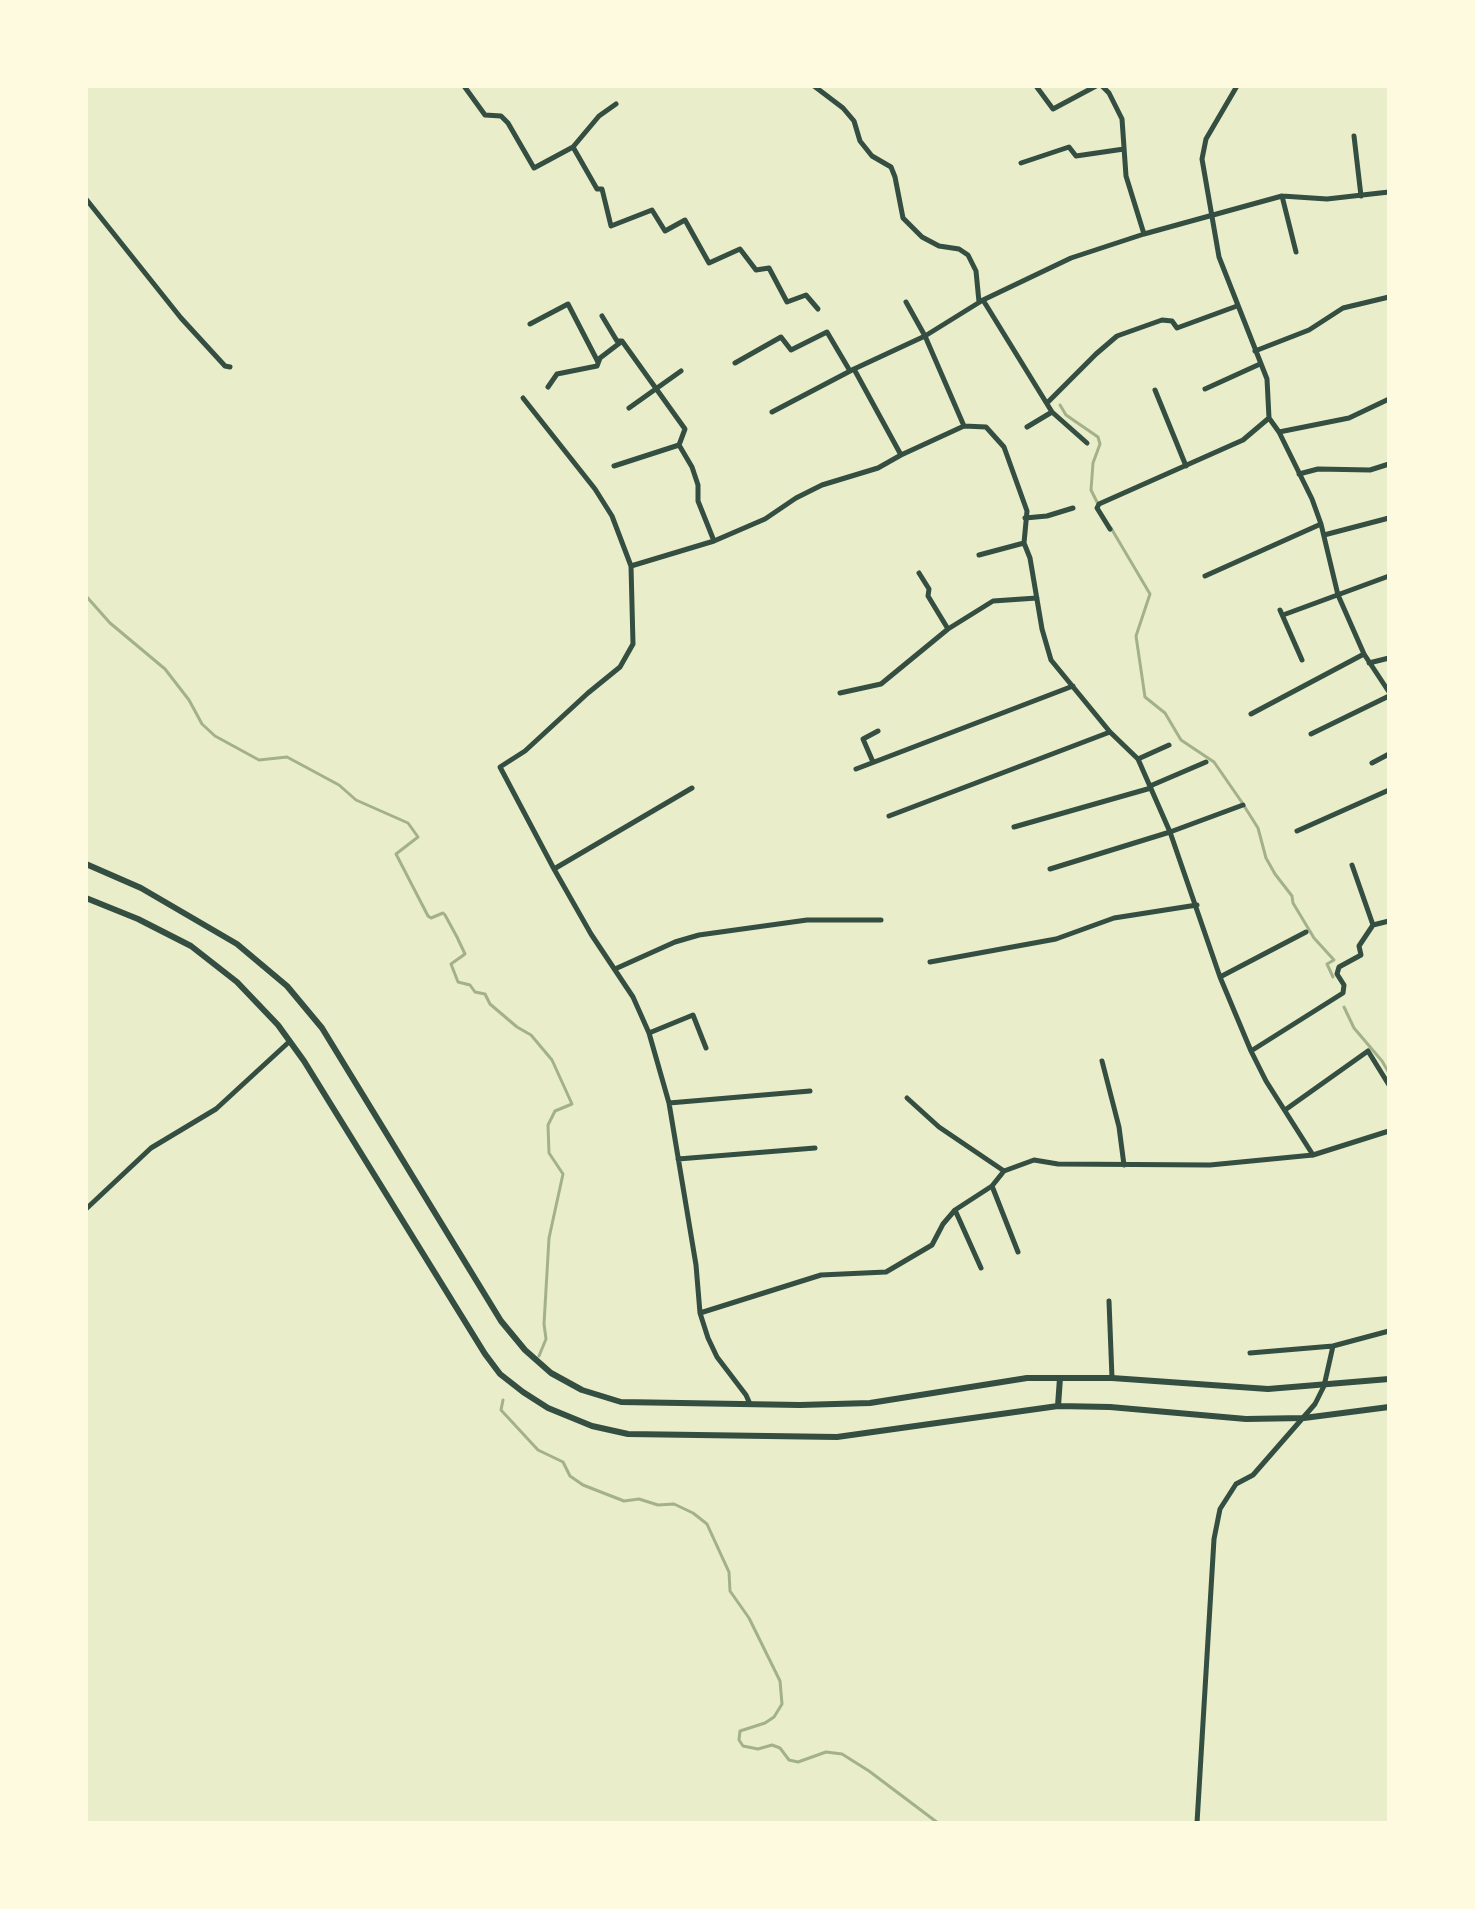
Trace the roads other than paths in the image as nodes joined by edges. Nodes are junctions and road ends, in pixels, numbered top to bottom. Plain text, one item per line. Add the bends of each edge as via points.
1 (464, 86) edge
2 (814, 86) edge
3 (1036, 86) edge
4 (1096, 86) edge
5 (1102, 86) edge
6 (1237, 86) edge
7 (616, 104) dead end
8 (1354, 136) dead end
9 (573, 147) junction
10 (1124, 149) junction
11 (1021, 163) dead end
12 (1389, 192) edge
13 (1282, 196) junction
14 (1361, 196) junction
15 (86, 199) edge
16 (1210, 215) junction
17 (1144, 234) junction
18 (1296, 252) dead end
19 (1389, 297) edge
20 (981, 301) junction
21 (906, 302) dead end
22 (1237, 306) junction
23 (818, 309) dead end
24 (602, 316) dead end
25 (530, 324) dead end
26 (925, 336) junction
27 (622, 341) junction
28 (1255, 351) junction
29 (598, 362) junction
30 (735, 363) dead end
31 (1260, 364) junction
32 (230, 367) dead end
33 (852, 370) junction
34 (681, 371) dead end
35 (548, 387) dead end
36 (658, 388) junction
37 (1205, 389) dead end
38 (1155, 390) dead end
39 (523, 398) dead end
40 (1389, 399) edge
41 (1047, 403) junction
42 (629, 408) dead end
43 (772, 412) dead end
44 (1052, 412) junction
45 (1269, 418) junction
46 (964, 426) junction
47 (1027, 427) dead end
48 (1279, 432) junction
49 (1087, 443) dead end
50 (679, 445) junction
51 (901, 455) junction
52 (1389, 464) edge
53 (614, 466) dead end
54 (1186, 466) junction
55 (1299, 474) junction
56 (1073, 508) dead end
57 (1025, 518) junction
58 (1389, 518) edge
59 (1321, 524) junction
60 (1110, 529) dead end
61 (1324, 535) junction
62 (714, 541) junction
63 (1024, 543) junction
64 (979, 555) dead end
65 (631, 566) junction
66 (919, 573) dead end
67 (1205, 576) dead end
68 (1389, 576) edge
69 (1338, 595) junction
70 (1037, 598) junction
71 (948, 629) junction
72 (1364, 654) junction
73 (1389, 658) edge
74 (1302, 660) dead end
75 (1369, 663) junction
76 (1073, 686) junction
77 (840, 693) dead end
78 (1389, 694) edge
79 (1251, 714) dead end
80 (878, 731) dead end
81 (1110, 732) junction
82 (1311, 734) dead end
83 (1169, 745) dead end
84 (1389, 754) edge
85 (1138, 759) junction
86 (873, 762) junction
87 (1206, 762) dead end
88 (1372, 763) dead end
89 (856, 769) dead end
90 (1151, 787) junction
91 (692, 788) dead end
92 (1389, 790) edge
93 (1243, 805) dead end
94 (889, 816) dead end
95 (1014, 827) dead end
96 (1297, 831) dead end
97 (1170, 832) junction
98 (86, 864) edge
99 (1352, 865) dead end
100 (554, 869) junction
101 (1050, 869) dead end
102 (86, 898) edge
103 (1197, 905) junction
104 (881, 920) dead end
105 (1389, 921) edge
106 (1373, 925) junction
107 (1306, 932) dead end
108 (930, 962) dead end
109 (615, 969) junction
110 (1220, 977) junction
111 (649, 1033) junction
112 (290, 1041) junction
113 (706, 1048) dead end
114 (1251, 1051) junction
115 (1102, 1061) dead end
116 (1389, 1085) edge
117 (810, 1091) dead end
118 (907, 1098) dead end
119 (669, 1103) junction
120 (1285, 1110) junction
121 (1389, 1131) edge
122 (815, 1148) dead end
123 (1313, 1155) junction
124 (678, 1159) junction
125 (1124, 1165) junction
126 (1004, 1171) junction
127 (992, 1186) junction
128 (86, 1209) edge
129 (955, 1210) junction
130 (1018, 1252) dead end
131 (981, 1268) dead end
132 (1109, 1301) dead end
133 (700, 1313) junction
134 (1389, 1331) edge
135 (1333, 1346) junction
136 (1250, 1353) dead end
137 (1060, 1378) junction
138 (1112, 1378) junction
139 (1389, 1379) edge
140 (1324, 1386) junction
141 (750, 1404) junction
142 (1058, 1406) junction
143 (1389, 1407) edge
144 (1304, 1418) junction
145 (1197, 1823) edge

1 - 9 street via 485,115 501,116 508,123 532,167
2 - 20 street via 854,121 872,156 891,167 903,218 930,241 968,255
3 - 4 street via 1053,109
5 - 10 street via 1118,108
6 - 16 street via 1206,139 1202,159
7 - 9 street
8 - 14 street
9 - 23 street via 597,189 602,189 611,226 652,210 665,231 685,220 709,263 740,249 757,270 769,268 787,302 806,295
10 - 11 street via 1076,156 1069,147
10 - 17 street via 1129,188
12 - 14 street
13 - 14 street
13 - 16 street
13 - 18 street
15 - 32 street via 181,318
16 - 17 street
16 - 22 street
17 - 20 street via 1071,258
19 - 28 street via 1343,308 1309,330
20 - 26 street
20 - 41 street
21 - 26 street
22 - 28 street
22 - 41 street via 1177,328 1162,320 1117,336
24 - 27 street
25 - 29 street via 568,304
26 - 33 street
26 - 46 street
27 - 29 street
27 - 36 street
28 - 31 street
29 - 35 street via 557,374
30 - 33 street via 781,337 791,350 827,332
31 - 37 street
31 - 45 street via 1267,379
33 - 43 street
33 - 51 street
34 - 36 street
36 - 42 street
36 - 50 street via 685,429
38 - 54 street
39 - 65 street via 595,489
40 - 48 street via 1349,418
41 - 44 street
44 - 47 street
44 - 49 street
45 - 48 street
45 - 54 street via 1243,440
46 - 51 street
46 - 57 street via 986,427 1004,447
48 - 55 street
50 - 53 street
50 - 62 street via 695,476 698,501
51 - 62 street via 822,485
52 - 55 street
54 - 60 street via 1099,504
55 - 59 street
56 - 57 street
57 - 63 street
58 - 61 street
59 - 61 street
59 - 67 street
61 - 69 street
62 - 65 street
63 - 64 street
63 - 70 street
65 - 100 street via 633,644 620,667 500,767
66 - 71 street
68 - 69 street
69 - 72 street
69 - 74 street via 1281,612
70 - 71 street via 996,600
70 - 76 street via 1051,660
71 - 77 street via 881,684
72 - 75 street
72 - 79 street
73 - 75 street
75 - 78 street
76 - 81 street
76 - 86 street
78 - 82 street
80 - 86 street via 863,739
81 - 85 street
81 - 94 street
83 - 85 street
84 - 88 street
85 - 90 street
86 - 89 street
87 - 90 street
90 - 95 street
90 - 97 street
91 - 100 street
92 - 96 street
93 - 97 street
97 - 101 street
97 - 103 street
98 - 141 street via 141,888 237,944 287,986 322,1028 501,1321 551,1373 621,1402
99 - 106 street
100 - 109 street
102 - 112 street via 191,946 237,982
103 - 108 street via 1114,918 1056,939
103 - 110 street
104 - 109 street via 807,920 699,935
105 - 106 street
106 - 114 street via 1359,946 1361,955 1339,967 1343,993
107 - 110 street
109 - 111 street
110 - 114 street
111 - 113 street via 693,1015
111 - 119 street
112 - 128 street via 216,1109 151,1148
112 - 142 street via 485,1354 500,1374 548,1408 628,1434 837,1437
114 - 120 street
115 - 125 street
116 - 120 street via 1368,1051
117 - 119 street
118 - 126 street
119 - 124 street
120 - 123 street
121 - 123 street
122 - 124 street
123 - 125 street via 1210,1165
124 - 133 street
125 - 126 street via 1034,1160
126 - 127 street
127 - 129 street
127 - 130 street
129 - 131 street
129 - 133 street via 932,1245 886,1272 821,1275
132 - 138 street
133 - 141 street via 717,1357
134 - 135 street
135 - 136 street
135 - 140 street
137 - 138 street
137 - 141 street via 1027,1378 870,1403
137 - 142 street
138 - 140 street via 1268,1389
139 - 140 street
140 - 144 street
142 - 144 street
143 - 144 street
144 - 145 street via 1253,1475 1236,1484 1220,1509

